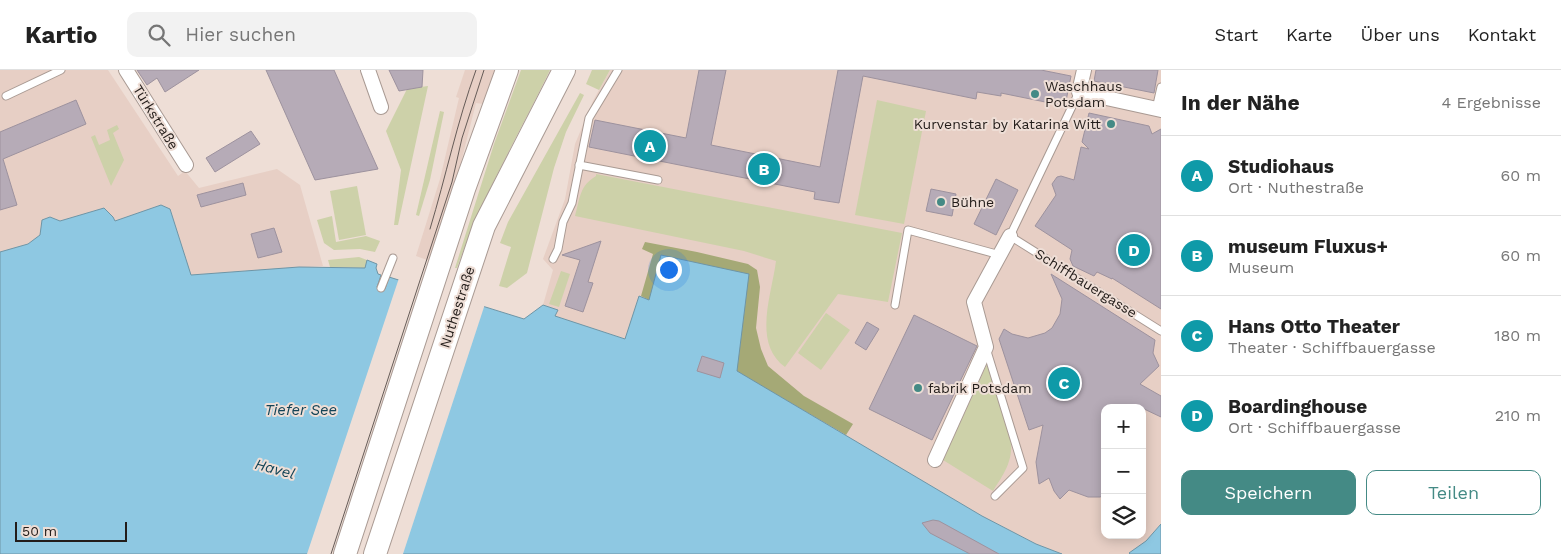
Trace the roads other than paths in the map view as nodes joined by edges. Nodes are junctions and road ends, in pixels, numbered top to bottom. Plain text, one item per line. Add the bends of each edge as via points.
1 (61, 70) edge
2 (126, 70) edge
3 (368, 70) edge
4 (507, 70) edge
5 (564, 70) edge
6 (618, 70) edge
7 (1084, 70) edge
8 (1161, 87) edge
9 (1079, 92) junction
10 (6, 96) dead end
11 (381, 108) dead end
12 (1159, 110) edge
13 (186, 165) dead end
14 (579, 165) junction
15 (658, 180) dead end
16 (1010, 236) junction
17 (1000, 255) junction
18 (393, 258) dead end
19 (552, 259) dead end
20 (381, 288) dead end
21 (895, 305) dead end
22 (1161, 331) edge
23 (986, 347) junction
24 (935, 460) dead end
25 (996, 496) dead end
26 (346, 554) edge
27 (375, 554) edge

1 - 10 lane
2 - 13 street, Türkstraße
3 - 11 street
4 - 26 highway, Nuthestraße via 464,189
5 - 27 highway, Nuthestraße via 484,226
6 - 14 lane via 589,118
7 - 9 street
8 - 12 lane
9 - 12 street
9 - 16 lane
14 - 15 lane
14 - 19 lane via 572,203
16 - 17 street
16 - 22 lane, Schiffbauergasse
17 - 21 lane via 908,230
17 - 23 street via 974,302
18 - 20 lane
23 - 24 street
23 - 25 lane via 1023,468

